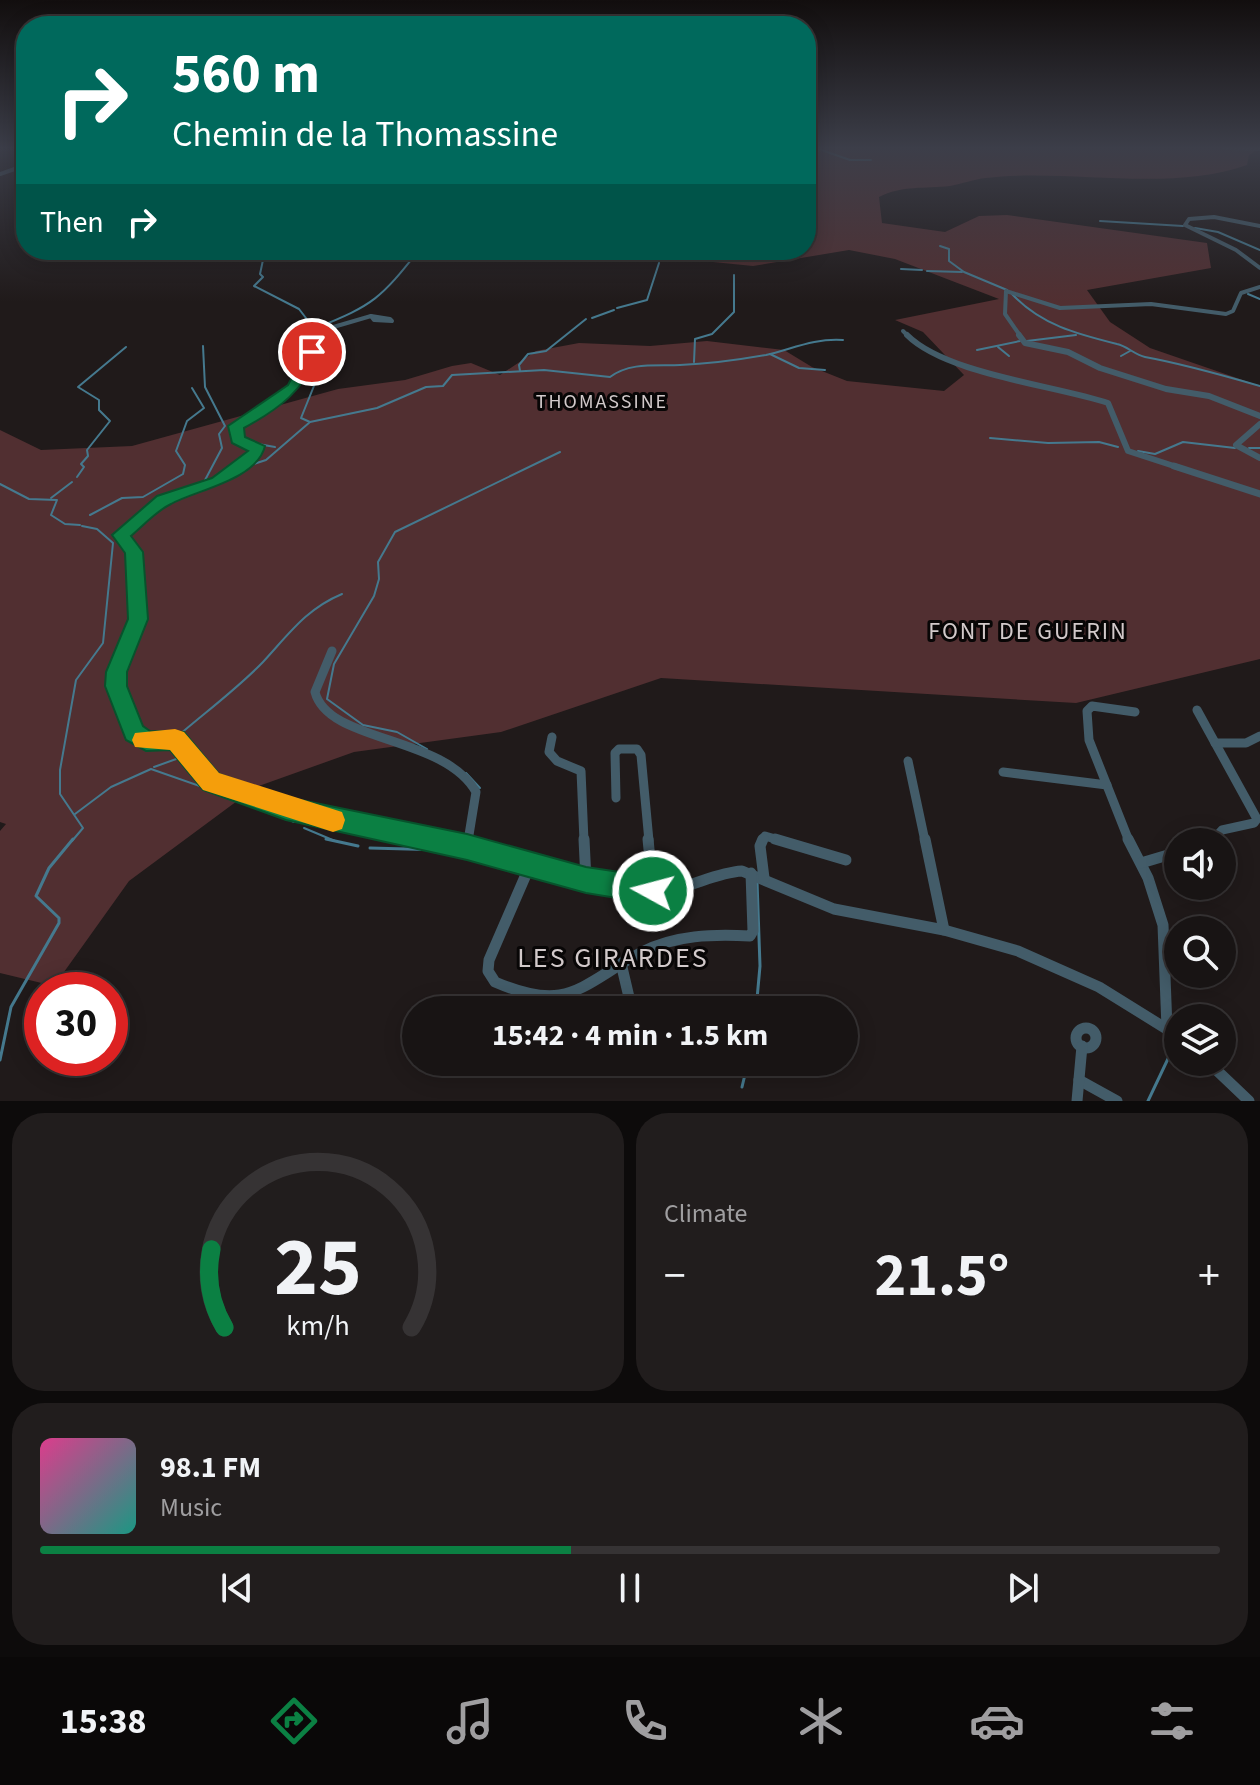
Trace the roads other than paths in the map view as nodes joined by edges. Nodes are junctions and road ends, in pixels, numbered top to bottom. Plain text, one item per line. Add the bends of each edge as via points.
1 (1260, 226) edge
2 (1260, 268) edge
3 (1260, 287) edge
4 (371, 316) dead end
5 (903, 331) dead end
6 (1260, 416) edge
7 (1260, 424) edge
8 (1260, 458) edge
9 (1260, 494) edge
10 (332, 651) dead end
11 (1197, 710) dead end
12 (1135, 712) dead end
13 (1260, 736) edge
14 (552, 737) dead end
15 (1215, 743) junction
16 (908, 761) dead end
17 (1003, 772) dead end
18 (1107, 785) junction
19 (616, 798) dead end
20 (1230, 828) edge
21 (467, 847) junction
22 (1164, 856) edge
23 (846, 860) dead end
24 (531, 863) junction
25 (1141, 863) junction
26 (751, 873) junction
27 (764, 878) junction
28 (586, 880) junction
29 (653, 891) junction
30 (944, 930) junction
31 (621, 963) junction
32 (629, 996) edge
33 (1166, 1004) edge
34 (1164, 1026) edge
35 (1082, 1046) dead end
36 (1223, 1076) edge
37 (1079, 1080) junction
38 (1077, 1101) edge
39 (1117, 1101) edge
40 (1249, 1101) edge

1 - 2 street via 1208,217 1185,223
3 - 6 street via 1243,291 1226,314 1147,304 1060,308 1014,291 1006,291 1005,314 1025,343 1068,352 1100,368 1209,396
4 - 21 street via 330,328 329,342 312,335 300,381 235,427 237,440 257,446 256,453 217,482 163,500 121,535 134,552 138,619 116,686 138,737 177,741 211,782 322,818
5 - 9 street via 915,345 945,358 1108,403 1128,451
7 - 8 street via 1236,445
10 - 21 street via 315,692 320,706 337,722 397,741 471,783 477,797
11 - 15 street
12 - 18 street via 1088,708 1087,733
13 - 15 street via 1246,743
14 - 28 street via 552,758 581,771
15 - 20 street via 1257,821
16 - 30 street
17 - 18 street
18 - 25 street
19 - 29 street via 615,753 637,749
21 - 24 street
22 - 25 street
23 - 27 street via 765,836 760,846
24 - 28 street
24 - 31 street via 489,960 493,980 537,995 563,996
25 - 33 street via 1163,925
26 - 27 street
26 - 29 street via 733,871 699,884
26 - 31 street via 750,936 694,936
27 - 30 street via 834,909
28 - 29 street
30 - 34 street via 1058,966
31 - 32 street
35 - 37 street
36 - 40 street
37 - 38 street
37 - 39 street

